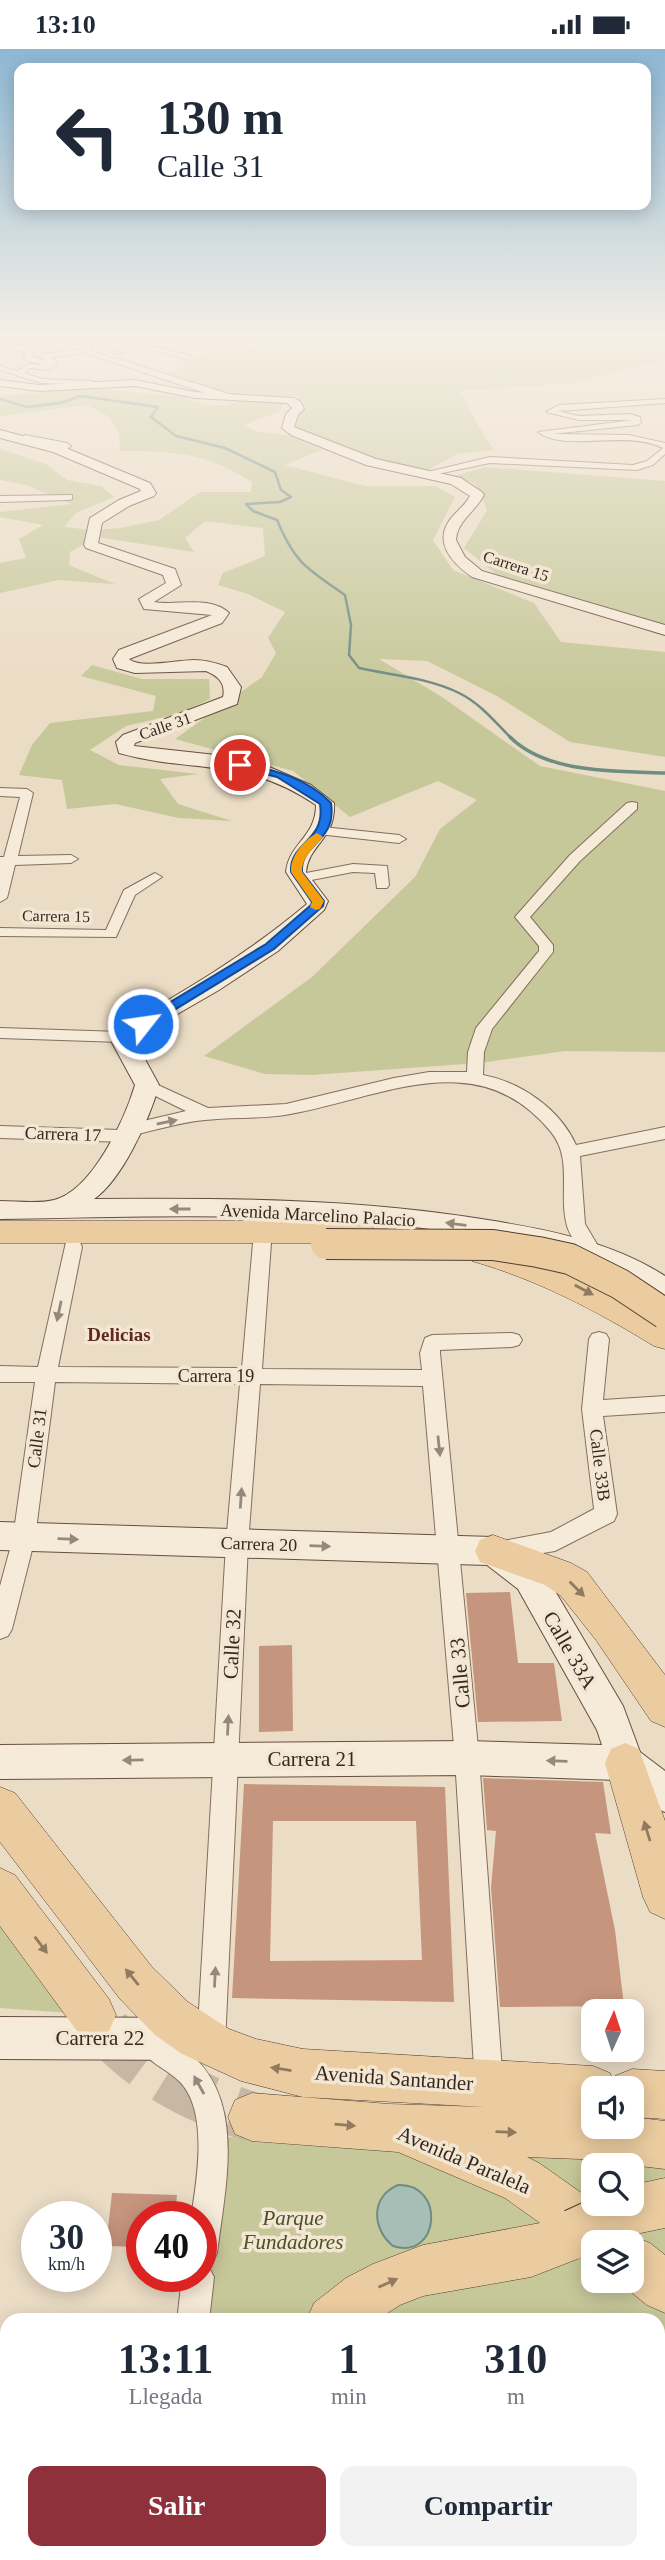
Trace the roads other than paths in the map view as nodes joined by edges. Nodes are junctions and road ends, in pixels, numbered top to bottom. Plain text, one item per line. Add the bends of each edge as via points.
1 (72, 455) edge
2 (354, 455) edge
3 (658, 455) edge
4 (423, 474) junction
5 (69, 497) dead end
6 (0, 499) edge
7 (665, 630) edge
8 (0, 792) edge
9 (632, 806) dead end
10 (323, 831) junction
11 (399, 839) dead end
12 (71, 859) dead end
13 (5, 860) edge
14 (155, 877) dead end
15 (301, 878) junction
16 (382, 885) dead end
17 (0, 898) edge
18 (0, 932) edge
19 (0, 1033) edge
20 (121, 1037) junction
21 (475, 1076) junction
22 (147, 1085) junction
23 (206, 1114) junction
24 (0, 1132) edge
25 (127, 1133) junction
26 (665, 1133) edge
27 (572, 1152) junction
28 (98, 1184) junction
29 (61, 1209) junction
30 (0, 1210) edge
31 (117, 1210) junction
32 (0, 1229) edge
33 (159, 1230) junction
34 (262, 1243) junction
35 (0, 1246) edge
36 (73, 1247) junction
37 (592, 1251) junction
38 (665, 1289) edge
39 (665, 1314) edge
40 (665, 1337) edge
41 (599, 1339) dead end
42 (512, 1341) dead end
43 (0, 1374) edge
44 (46, 1374) junction
45 (249, 1376) junction
46 (433, 1378) junction
47 (665, 1404) edge
48 (592, 1409) junction
49 (8, 1537) edge
50 (237, 1544) junction
51 (450, 1550) junction
52 (493, 1551) junction
53 (0, 1629) edge
54 (665, 1708) edge
55 (467, 1758) junction
56 (227, 1759) junction
57 (0, 1762) edge
58 (625, 1763) junction
59 (665, 1794) edge
60 (0, 1808) edge
61 (0, 1890) edge
62 (665, 1897) edge
63 (93, 2015) tunnel mouth
64 (0, 2038) edge
65 (145, 2039) junction
66 (206, 2042) junction
67 (489, 2084) junction
68 (581, 2089) edge
69 (644, 2094) edge
70 (665, 2095) edge
71 (253, 2117) tunnel mouth
72 (389, 2129) junction
73 (665, 2145) edge
74 (208, 2201) edge
75 (617, 2223) edge
76 (644, 2270) edge
77 (665, 2287) edge
78 (196, 2292) edge
79 (194, 2313) edge
80 (342, 2313) edge

1 - 10 main road, Calle 31 via 145,486 149,493 95,521 91,545 170,572 174,585 148,599 149,606 209,608 221,613 216,620 125,653 121,659 135,669 202,665 219,669 233,687 231,701 129,739 125,749 258,767 281,775 325,803
2 - 4 main road, Carrera 15
3 - 4 street via 634,468 489,460
4 - 7 main road, Carrera 15 via 455,481 477,495 449,534 460,562 477,574
5 - 6 street
8 - 13 street via 27,793
9 - 21 street via 575,858 522,917 546,951 484,1028
10 - 11 street
10 - 15 main road via 300,855 296,867
12 - 13 street
13 - 17 street
14 - 18 street, Carrera 15 via 129,893 111,934
15 - 16 street via 353,868 382,869
15 - 20 main road via 317,906 270,946
19 - 20 street
20 - 22 main road
21 - 23 street via 454,1074 397,1082 288,1108
21 - 27 street via 508,1086 540,1107
22 - 23 street
22 - 25 main road via 139,1114
25 -> 23 street, Carrera 17
24 - 25 street, Carrera 17
25 - 28 main road
26 - 27 street
27 - 37 street via 575,1218
28 - 29 main road
28 - 31 main road
29 - 30 main road, Avenida Marcelino Palacio
29 - 31 main road, Avenida Marcelino Palacio
31 - 33 main road
37 -> 31 main road, Avenida Marcelino Palacio via 476,1226 368,1214
32 - 33 main road, Avenida Marcelino Palacio
33 -> 40 main road, Avenida Marcelino Palacio via 401,1235 506,1258 572,1284
34 - 36 main road, Avenida Marcelino Palacio
34 - 39 main road, Avenida Marcelino Palacio, bridge via 493,1245 538,1252 570,1259
34 - 45 street, Calle 32
35 - 36 main road, Avenida Marcelino Palacio
36 -> 44 street, Calle 31
37 - 38 main road, Avenida Marcelino Palacio via 646,1275
41 - 48 street, Calle 33B
42 - 46 street, Calle 33 via 432,1343
43 - 44 street, Carrera 19
44 - 45 street, Carrera 19
44 - 49 street, Calle 31
45 - 46 street, Carrera 19
50 -> 45 street, Calle 32
46 -> 51 street, Calle 33
47 - 48 street
48 - 52 street, Calle 33B via 606,1514 555,1541
49 -> 50 main road, Carrera 20
49 - 53 street, Calle 31
50 -> 51 main road, Carrera 20
56 -> 50 street, Calle 32
51 - 52 main road, Carrera 20
51 - 55 street, Calle 33
52 -> 54 main road via 574,1584
52 - 58 main road, Calle 33A via 530,1579 613,1725
55 - 56 main road, Carrera 21
58 -> 55 main road, Carrera 21
55 - 67 street, Calle 33
56 -> 57 main road, Carrera 21
66 -> 56 street, Calle 32
58 - 59 main road
62 -> 58 main road
66 -> 60 main road, Avenida Santander via 160,2009 134,1981
61 -> 63 main road
64 - 65 main road, Carrera 22
65 - 66 main road, Carrera 22
74 -> 65 street via 214,2151 202,2089 193,2074
67 -> 66 main road, Avenida Santander via 303,2073 263,2066
67 - 68 main road, Avenida Santander
69 - 70 main road
71 -> 72 main road
72 -> 73 main road via 580,2135
72 - 75 main road, Avenida Paralela via 474,2159
80 -> 75 main road via 370,2291 402,2277 526,2254
76 - 77 main road
78 - 79 street

